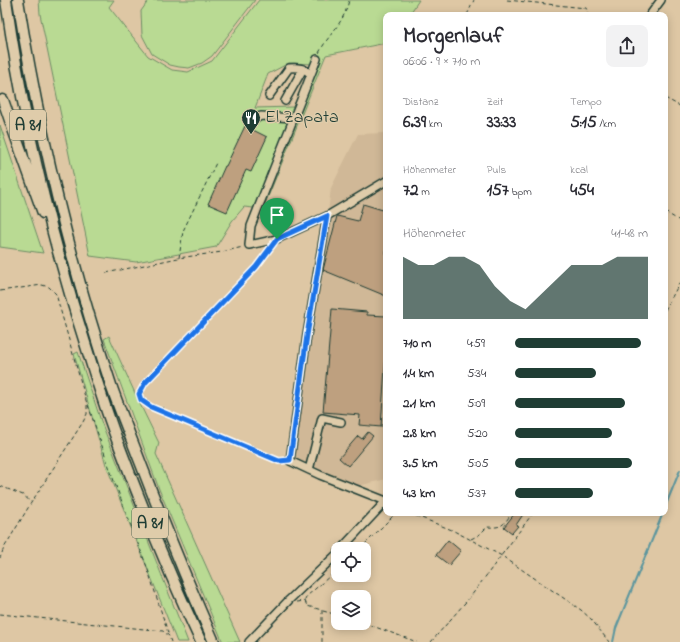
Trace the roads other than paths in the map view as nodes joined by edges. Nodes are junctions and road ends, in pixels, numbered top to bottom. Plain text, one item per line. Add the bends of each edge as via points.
1 (6, 0) edge
2 (18, 0) edge
3 (23, 0) edge
4 (661, 0) edge
5 (652, 12) edge
6 (23, 30) junction
7 (317, 59) road end
8 (303, 69) junction
9 (311, 74) junction
10 (269, 96) dead end
11 (3, 100) dead end
12 (285, 101) dead end
13 (293, 118) junction
14 (249, 122) dead end
15 (383, 183) edge
16 (327, 216) junction
17 (57, 249) junction
18 (341, 422) dead end
19 (309, 470) junction
20 (383, 500) edge
21 (383, 504) edge
22 (348, 542) edge
23 (331, 560) edge
24 (201, 642) edge
25 (214, 642) edge
26 (249, 642) edge

1 - 17 highway, A 81 via 30,132
2 - 6 highway, A 81
3 - 6 highway
4 - 5 street
6 - 25 highway, A 81 via 57,197 112,389
7 - 9 street
8 - 9 street
8 - 10 street via 289,68
8 - 12 street
9 - 13 street
11 - 17 highway
13 - 14 street via 261,116
13 - 16 street via 251,226 249,245 277,239
15 - 16 street
16 - 19 street via 290,460
17 - 24 highway, A 81 via 118,444
18 - 19 street via 322,418
19 - 20 street
21 - 22 street
23 - 26 street

